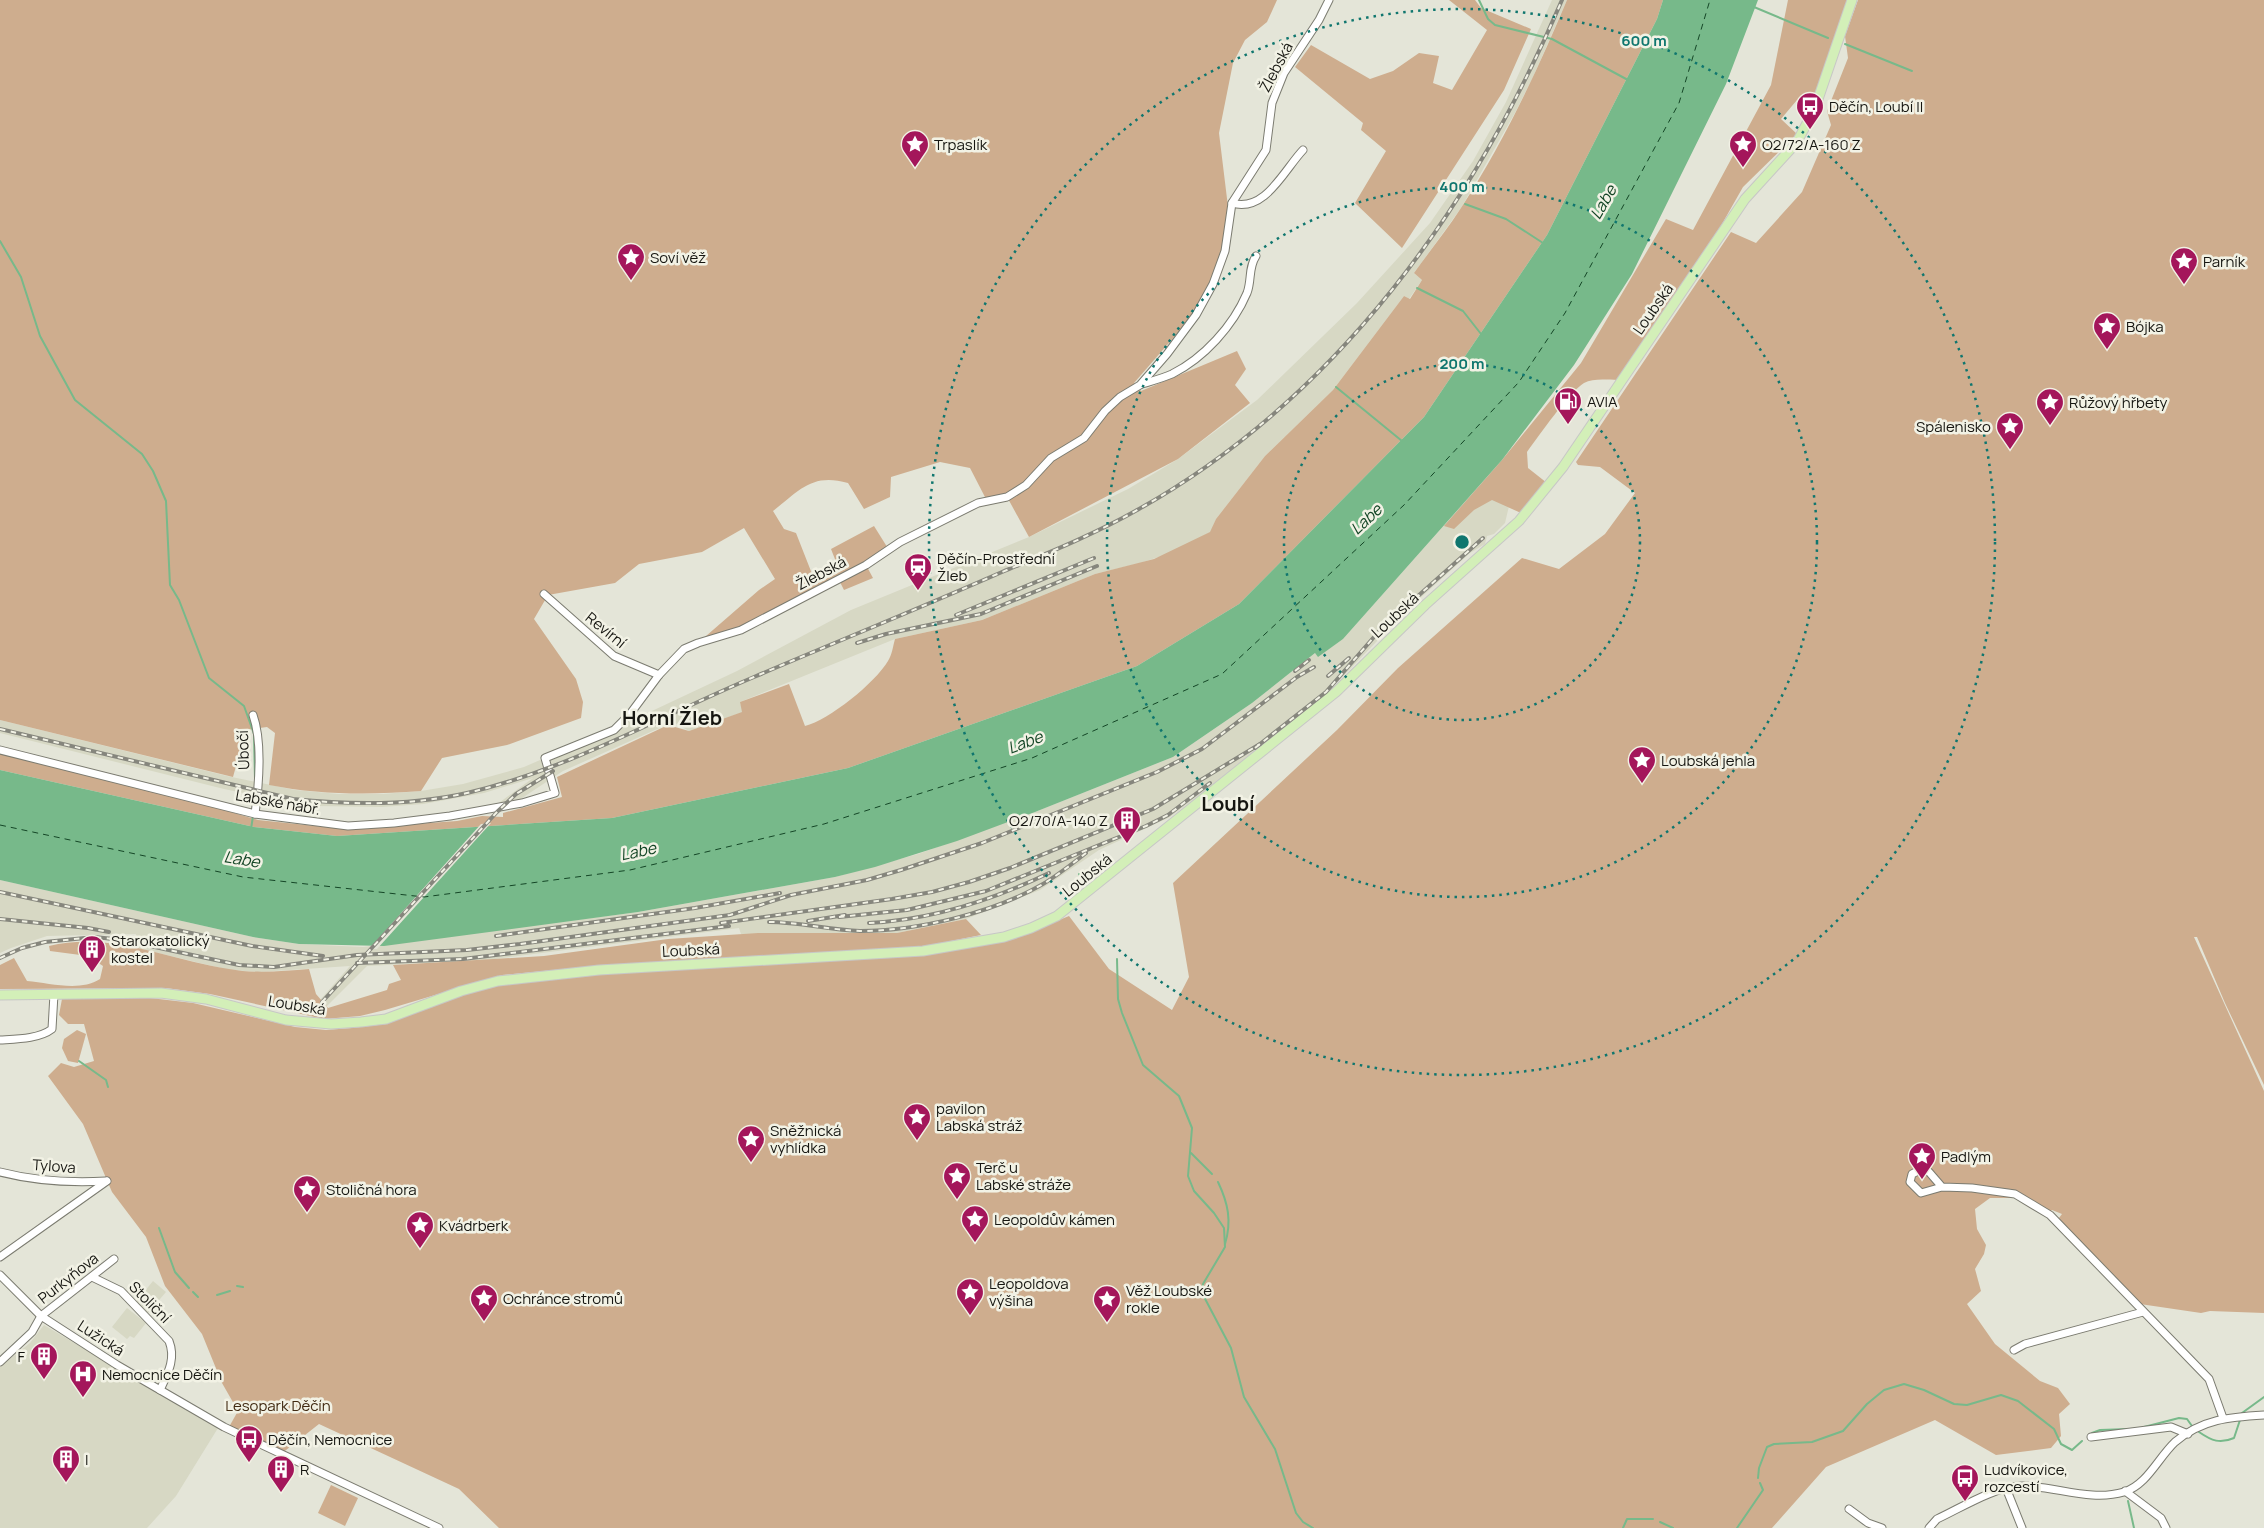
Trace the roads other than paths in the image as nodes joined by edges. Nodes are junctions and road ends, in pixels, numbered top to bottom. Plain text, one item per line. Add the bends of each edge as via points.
1 (1330, 0) edge
2 (1852, 0) edge
3 (1303, 150) dead end
4 (1232, 203) junction
5 (1256, 256) dead end
6 (1140, 385) junction
7 (544, 594) dead end
8 (659, 675) junction
9 (254, 715) dead end
10 (0, 750) edge
11 (555, 793) joint
12 (255, 814) junction
13 (54, 994) junction
14 (0, 995) edge
15 (0, 1040) edge
16 (0, 1172) edge
17 (1942, 1187) dead end
18 (0, 1256) edge
19 (114, 1259) dead end
20 (0, 1275) edge
21 (92, 1277) junction
22 (2143, 1312) junction
23 (41, 1316) junction
24 (2014, 1350) dead end
25 (0, 1362) edge
26 (160, 1390) junction
27 (2264, 1415) edge
28 (2223, 1418) junction
29 (2188, 1434) junction
30 (2091, 1438) dead end
31 (2006, 1488) junction
32 (2126, 1491) junction
33 (1849, 1509) dead end
34 (439, 1528) edge
35 (1882, 1528) edge
36 (1929, 1528) edge
37 (2022, 1528) edge
38 (2166, 1528) edge

1 - 4 street, Žlebská via 1284,74 1272,103 1266,150
2 - 13 main road, Loubská via 1815,108 1797,142 1745,199 1532,508 1310,715 1056,916 1004,937 924,951 599,970 498,981 386,1019 360,1022 331,1024 286,1020 206,999 168,994
3 - 4 street via 1258,201 1242,206
4 - 6 street, Žlebská via 1225,251 1214,284 1179,338
5 - 6 street, Žlebská via 1250,264 1247,292 1208,350 1172,374
6 - 8 street, Žlebská via 1105,411 1084,438 1052,458 1026,485 1007,497 978,503 900,542 866,565 741,630 684,649
7 - 8 street, Revírní via 614,656
8 - 11 street, Žlebská via 614,730 545,758
9 - 12 street, Úbočí via 258,729
10 - 12 street, Labské nábř.
11 - 12 street, Labské nábř. via 522,803 450,816 366,825 312,823
13 - 14 main road, Loubská
13 - 15 street via 52,1028 48,1032
16 - 18 street, Tylova via 50,1181 107,1181
17 - 22 street via 2015,1194 2050,1215
19 - 21 street, Purkyňova
20 - 23 street, Lužická
21 - 23 street, Purkyňova
21 - 26 street, Stoliční via 121,1291 169,1341 173,1359
22 - 24 street via 2025,1344
22 - 28 street via 2210,1379
23 - 25 street, Purkyňova via 27,1338
23 - 26 street, Lužická
26 - 34 street, Lužická via 225,1428
27 - 28 street
28 - 29 street
29 - 30 street via 2171,1427
29 - 32 street via 2175,1442 2140,1483
31 - 32 street via 2022,1486 2096,1495
31 - 36 street via 1937,1519
31 - 37 street
32 - 38 street via 2161,1518
33 - 35 street via 1868,1523

